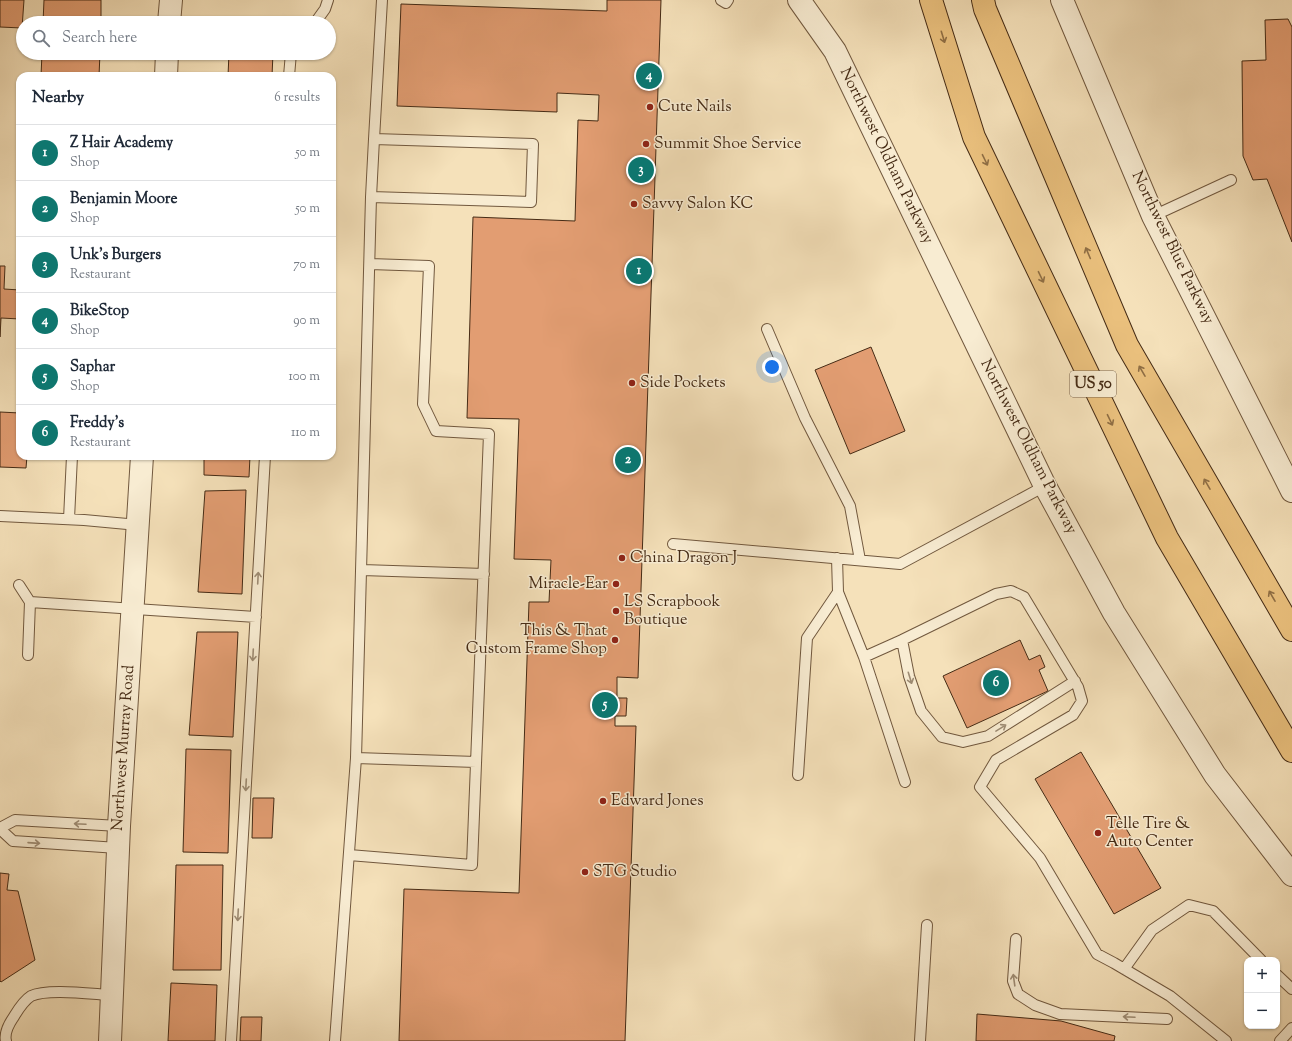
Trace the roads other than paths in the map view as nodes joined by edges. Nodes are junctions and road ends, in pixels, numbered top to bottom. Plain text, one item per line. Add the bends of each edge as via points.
1 (171, 0) edge
2 (328, 0) edge
3 (382, 0) edge
4 (721, 0) edge
5 (728, 0) edge
6 (799, 0) edge
7 (931, 0) edge
8 (982, 0) edge
9 (1062, 0) edge
10 (170, 16) edge
11 (320, 16) edge
12 (167, 60) edge
13 (290, 60) edge
14 (166, 72) edge
15 (289, 72) edge
16 (374, 139) junction
17 (1231, 180) dead end
18 (371, 197) junction
19 (1153, 216) junction
20 (370, 264) junction
21 (767, 328) dead end
22 (72, 460) edge
23 (142, 460) edge
24 (265, 460) edge
25 (1045, 486) junction
26 (1292, 491) edge
27 (0, 516) edge
28 (69, 519) junction
29 (138, 525) junction
30 (673, 544) dead end
31 (837, 558) junction
32 (860, 560) junction
33 (362, 570) junction
34 (484, 574) junction
35 (19, 586) dead end
36 (838, 592) junction
37 (30, 602) junction
38 (133, 608) junction
39 (256, 617) junction
40 (1292, 630) edge
41 (902, 640) junction
42 (28, 655) dead end
43 (864, 657) junction
44 (1075, 681) junction
45 (1292, 750) edge
46 (356, 758) junction
47 (476, 762) junction
48 (798, 774) dead end
49 (905, 782) dead end
50 (119, 826) junction
51 (0, 828) edge
52 (118, 848) junction
53 (349, 855) junction
54 (1292, 875) edge
55 (927, 925) dead end
56 (1016, 939) dead end
57 (1258, 957) edge
58 (1124, 969) junction
59 (1280, 979) edge
60 (1292, 989) edge
61 (112, 995) junction
62 (1168, 1019) dead end
63 (1292, 1028) edge
64 (6, 1041) edge
65 (110, 1041) edge
66 (231, 1041) edge
67 (335, 1041) edge
68 (920, 1041) edge
69 (1226, 1041) edge
70 (1280, 1041) edge

1 - 10 street
2 - 11 lane
3 - 16 lane
4 - 5 lane via 726,3
6 - 25 street, Northwest Oldham Parkway via 835,51
7 -> 45 highway, US 50 via 974,137 1167,538
40 -> 8 highway, US 50 via 1127,346
9 - 19 street, Northwest Blue Parkway
12 - 14 street
13 - 15 lane
16 - 18 lane
16 - 18 lane via 533,144 531,202
17 - 19 lane
18 - 20 lane
19 - 26 street, Northwest Blue Parkway
20 - 33 lane
20 - 34 lane via 429,266 423,404 436,431 489,434
21 - 32 lane via 805,418 850,506
22 - 28 lane
23 - 29 street, Northwest Murray Road
39 -> 24 lane
25 - 32 lane via 900,564
25 - 54 street, Northwest Oldham Parkway via 1114,612 1215,775
27 - 28 lane
28 - 29 lane
29 - 38 street, Northwest Murray Road
30 - 31 lane
31 - 32 lane
31 - 36 lane
33 - 34 lane
33 - 46 lane
34 - 47 lane
35 - 37 lane
36 - 43 lane
36 - 48 lane via 807,638
37 - 38 lane
37 - 42 lane
38 - 39 lane
38 - 50 street, Northwest Murray Road
39 -> 66 lane
41 - 43 lane
41 - 44 lane via 996,594 1011,591 1024,597
41 -> 44 lane via 909,676 921,711 942,737 963,742 988,736
43 - 49 lane
44 - 58 lane via 1082,701 1073,715 996,760 980,787 1040,858 1097,954
46 - 47 lane
46 - 53 lane
47 - 53 lane via 472,865
50 -> 51 lane via 15,820
50 - 52 street, Northwest Murray Road
51 -> 52 lane via 13,841
52 - 61 street, Northwest Murray Road
53 - 67 lane
55 - 68 lane
62 -> 56 lane via 1060,1014 1035,1005 1018,994 1013,981
57 - 58 lane via 1213,911 1189,905 1152,930
58 - 69 lane via 1170,996
59 - 60 lane
61 - 64 lane via 52,992 31,996 20,1006 9,1025
61 - 65 street, Northwest Murray Road
63 - 70 lane

